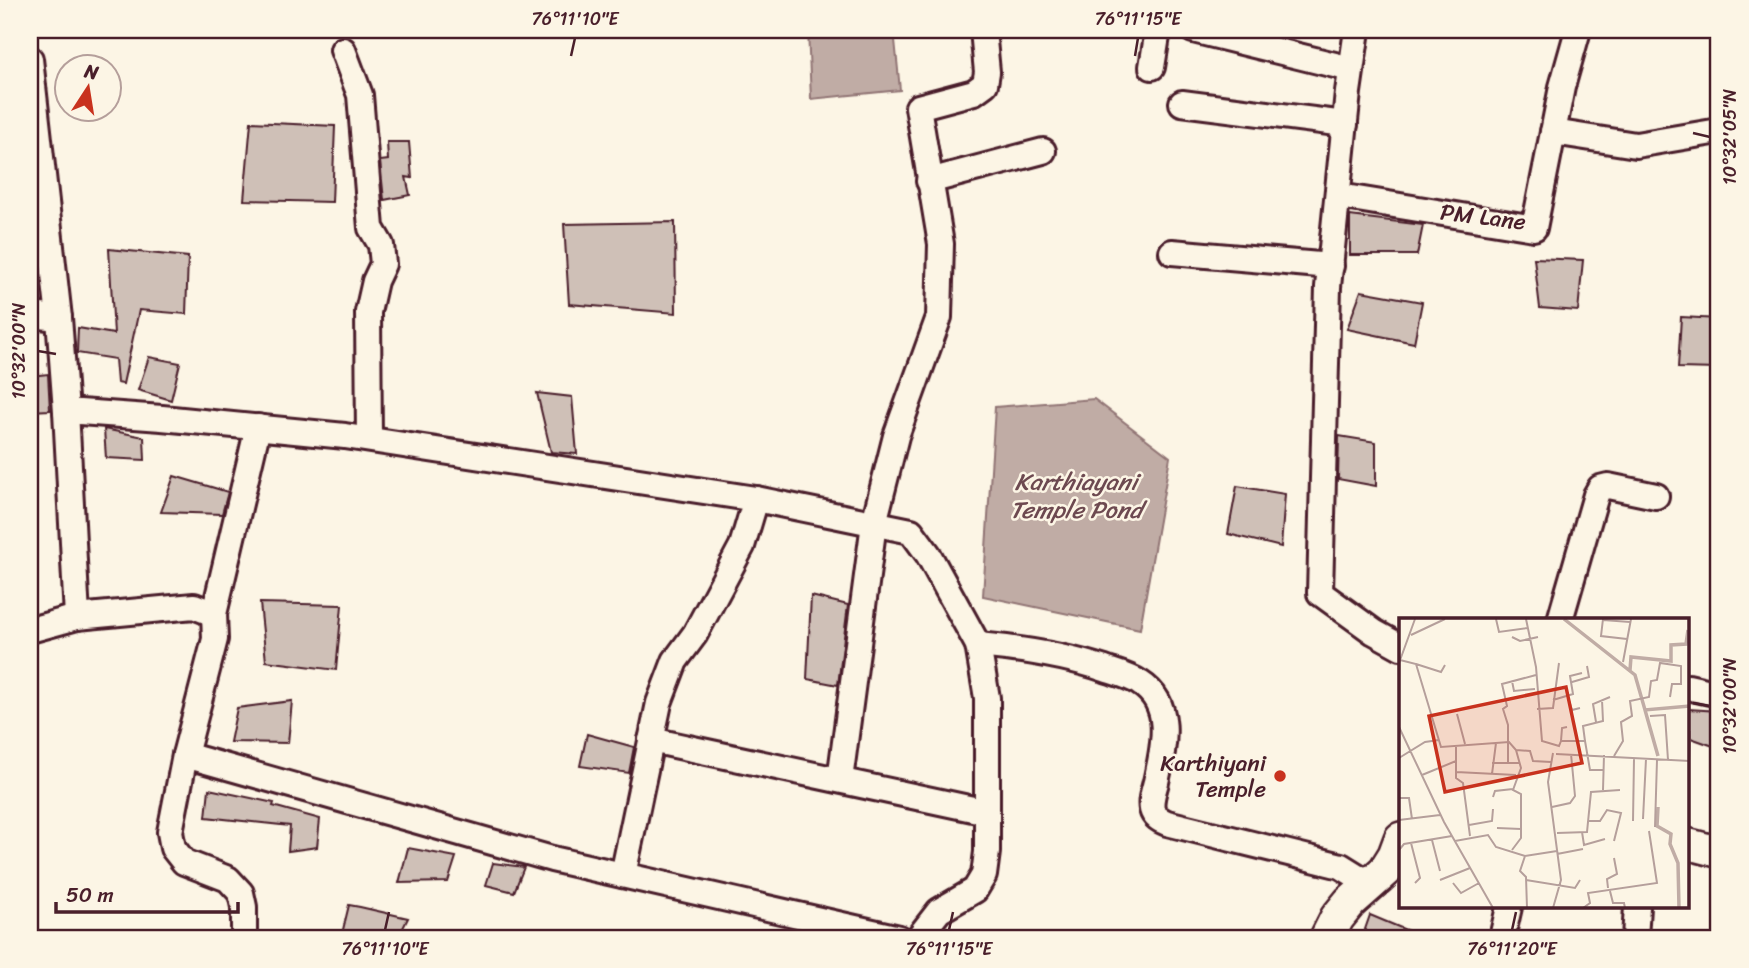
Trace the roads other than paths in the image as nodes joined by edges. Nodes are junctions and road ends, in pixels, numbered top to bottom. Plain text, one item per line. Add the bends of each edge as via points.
1 (983, 30) edge
2 (1158, 30) edge
3 (1193, 30) edge
4 (1357, 30) edge
5 (1578, 30) edge
6 (343, 50) dead end
7 (30, 59) edge
8 (1152, 67) dead end
9 (1351, 69) junction
10 (1182, 103) dead end
11 (1345, 124) junction
12 (1719, 131) edge
13 (1553, 132) junction
14 (1043, 151) dead end
15 (929, 181) junction
16 (1339, 196) junction
17 (1172, 252) dead end
18 (1331, 267) junction
19 (30, 315) edge
20 (59, 317) junction
21 (66, 411) junction
22 (258, 427) junction
23 (369, 439) junction
24 (1656, 496) dead end
25 (756, 499) junction
26 (874, 523) junction
27 (214, 614) junction
28 (77, 617) junction
29 (1561, 618) edge
30 (30, 630) edge
31 (978, 645) junction
32 (1399, 647) edge
33 (1690, 687) edge
34 (1719, 694) edge
35 (651, 740) junction
36 (185, 755) junction
37 (839, 780) junction
38 (987, 812) junction
39 (1399, 844) edge
40 (1690, 845) edge
41 (1719, 852) edge
42 (623, 875) junction
43 (1370, 884) junction
44 (1509, 908) edge
45 (1637, 908) edge
46 (244, 938) edge
47 (899, 938) edge
48 (918, 938) edge
49 (1327, 938) edge
50 (1502, 938) edge
51 (1635, 938) edge

1 - 15 street via 985,84 974,92 918,107
2 - 8 street
3 - 9 street
4 - 9 street
5 - 13 street, PM Lane
6 - 23 street via 360,95 371,228 382,246 383,264 368,312
7 - 20 street
9 - 11 street
10 - 11 street
11 - 16 street
12 - 13 street via 1636,145
13 - 16 street, PM Lane via 1534,228
14 - 15 street
15 - 26 street via 940,244 940,317 897,436
16 - 18 street
17 - 18 street
18 - 32 street via 1320,593
19 - 20 street
20 - 21 street
21 - 22 street
21 - 28 street
22 - 23 street
22 - 27 street
23 - 25 street
24 - 29 street via 1600,488
25 - 26 street
25 - 35 street via 737,557 675,661
26 - 31 street via 911,531
26 - 37 street
27 - 28 street via 194,606
27 - 36 street via 215,639
28 - 30 street
31 - 38 street via 987,698
31 - 43 street via 1075,659 1141,683 1164,716 1152,809 1157,818 1341,866
33 - 34 street
35 - 37 street
35 - 42 street
36 - 42 street
36 - 46 street via 170,832 173,848 184,862 228,880 242,893
37 - 38 street
38 - 48 street via 984,874 975,890 939,911
39 - 43 main road via 1385,871
40 - 41 street
42 - 47 street
43 - 49 main road via 1337,918
44 - 50 street
45 - 51 street

